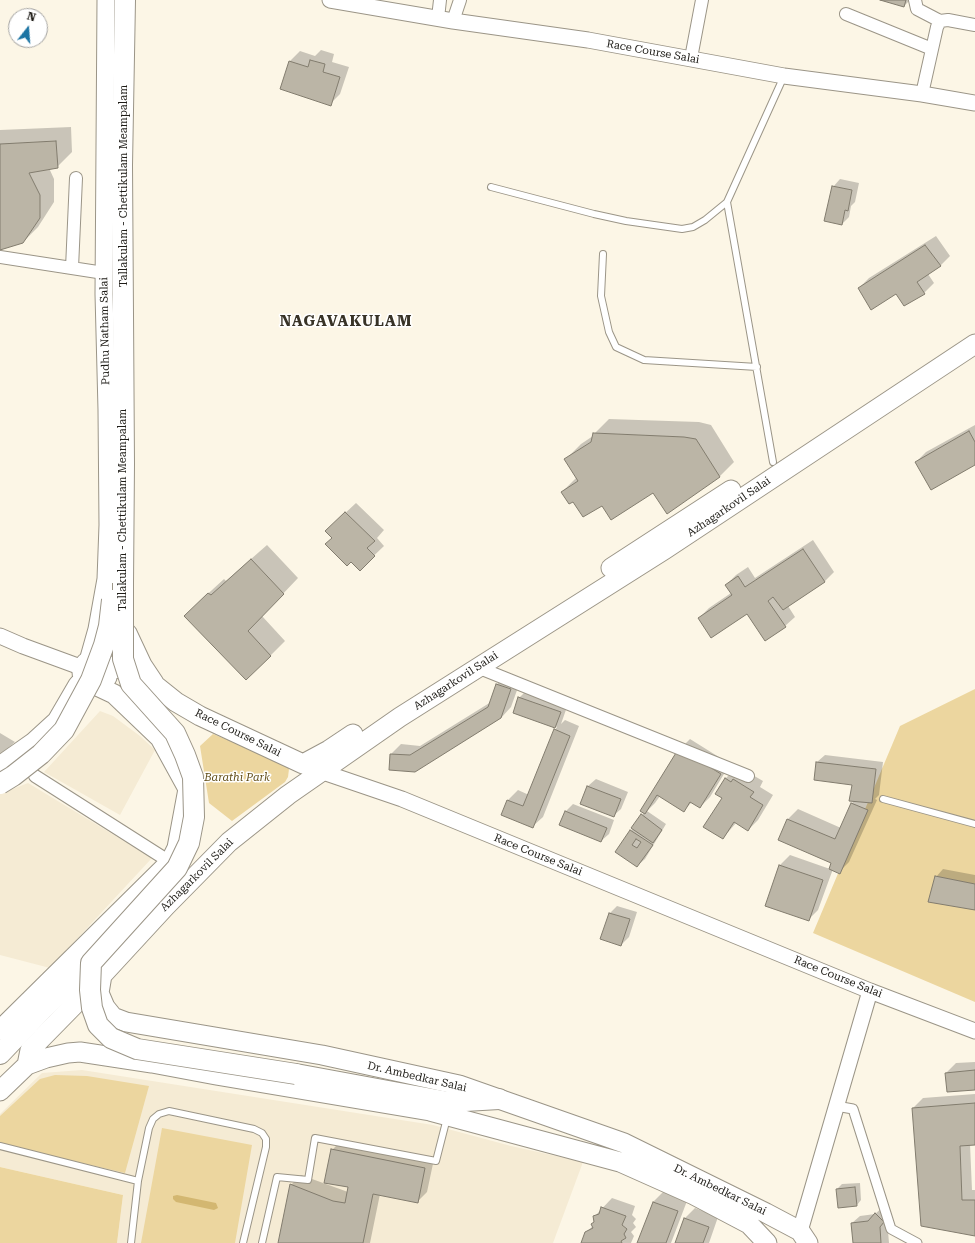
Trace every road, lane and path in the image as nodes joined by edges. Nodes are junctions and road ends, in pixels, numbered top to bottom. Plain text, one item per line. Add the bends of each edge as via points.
1 (106, 0) edge
2 (114, 0) edge
3 (124, 0) edge
4 (133, 0) edge
5 (330, 0) edge
6 (440, 0) edge
7 (460, 0) edge
8 (702, 0) edge
9 (915, 0) edge
10 (846, 14) dead end
11 (438, 18) junction
12 (453, 21) junction
13 (940, 21) junction
14 (975, 25) edge
15 (932, 49) junction
16 (691, 58) junction
17 (784, 76) junction
18 (922, 94) junction
19 (975, 103) edge
20 (76, 178) dead end
21 (491, 187) dead end
22 (728, 202) junction
23 (603, 254) dead end
24 (0, 257) edge
25 (72, 268) junction
26 (104, 273) junction
27 (975, 332) edge
28 (975, 344) edge
29 (757, 367) junction
30 (776, 468) junction
31 (127, 633) junction
32 (0, 636) edge
33 (107, 667) junction
34 (477, 667) junction
35 (88, 673) junction
36 (156, 686) junction
37 (303, 764) junction
38 (0, 766) edge
39 (321, 772) junction
40 (35, 776) dead end
41 (748, 776) dead end
42 (0, 784) edge
43 (300, 787) junction
44 (882, 799) dead end
45 (975, 824) edge
46 (170, 862) junction
47 (96, 969) junction
48 (870, 991) junction
49 (0, 1030) edge
50 (975, 1031) edge
51 (0, 1054) edge
52 (27, 1065) junction
53 (0, 1091) edge
54 (499, 1099) junction
55 (836, 1106) junction
56 (448, 1117) junction
57 (0, 1146) edge
58 (138, 1181) junction
59 (804, 1237) edge
60 (131, 1243) edge
61 (243, 1243) edge
62 (262, 1243) edge
63 (766, 1243) edge
64 (917, 1243) edge

1 - 26 main road, Pudhu Natham Salai
2 - 42 highway, Tallakulam - Chettikulam Meampalam, bridge via 111,355 115,532 111,610 104,645 91,680 64,730 41,754
3 - 47 highway, Tallakulam - Chettikulam Meampalam, bridge via 123,659 131,684 175,733 185,755 193,777 194,817 189,843 177,868
4 - 31 main road via 131,578
5 - 11 street, Race Course Salai
6 - 11 street
7 - 12 street
8 - 16 street
9 - 13 street via 917,9
10 - 15 street
11 - 12 street, Race Course Salai
12 - 16 street, Race Course Salai
13 - 14 street
13 - 15 street via 936,27
15 - 18 street
16 - 17 street, Race Course Salai
17 - 18 street, Race Course Salai
17 - 22 lane
18 - 19 street, Race Course Salai
20 - 25 street
21 - 22 lane via 594,214 682,229 693,227 705,220
22 - 29 lane
23 - 29 lane via 601,296 609,332 616,347 644,360
24 - 25 street
25 - 26 street
26 - 35 main road, Pudhu Natham Salai via 108,525 106,579
27 - 30 main road, Azhagarkovil Salai
28 - 30 main road, Azhagarkovil Salai
29 - 30 lane
30 - 34 main road, Azhagarkovil Salai via 664,550
30 - 37 main road, Azhagarkovil Salai via 406,697 329,750
31 - 33 main road via 124,645
31 - 36 main road via 142,665
32 - 35 street
33 - 35 main road via 108,677 105,681
33 - 36 main road, Race Course Salai via 123,668
34 - 39 main road, Azhagarkovil Salai
34 - 41 street
35 - 38 main road via 57,721 34,742
35 - 46 main road via 160,738 188,790 177,848
36 - 37 main road, Race Course Salai via 200,716
37 - 39 street, Race Course Salai
37 - 43 main road
39 - 43 main road, Azhagarkovil Salai
39 - 48 street, Race Course Salai via 402,799
40 - 46 street
43 - 47 main road, Azhagarkovil Salai via 229,842 166,906
44 - 45 lane
46 - 49 main road
47 - 51 highway, Tallakulam - Chettikulam Meampalam via 42,1010
47 - 52 main road, Azhagarkovil Salai via 30,1050
47 - 54 main road, Dr. Ambedkar Salai via 99,993 105,1007 113,1017 126,1022 322,1055 459,1085
47 - 54 highway, bridge via 90,990 92,1008 98,1025 111,1038 137,1049 296,1074 448,1102
48 - 50 street, Race Course Salai
48 - 55 street
52 - 53 main road, Azhagarkovil Salai
52 - 56 main road, Dr. Ambedkar Salai via 46,1058 80,1052 422,1110
54 - 59 main road, Dr. Ambedkar Salai via 624,1143 766,1213
55 - 59 street
55 - 64 street via 853,1108 891,1228
56 - 62 lane via 436,1161 315,1138 308,1180 277,1177
56 - 63 main road, Dr. Ambedkar Salai via 620,1162 694,1194 749,1224
57 - 58 lane
58 - 60 lane
58 - 61 lane via 149,1128 158,1114 169,1111 254,1129 262,1133 266,1139 266,1147

